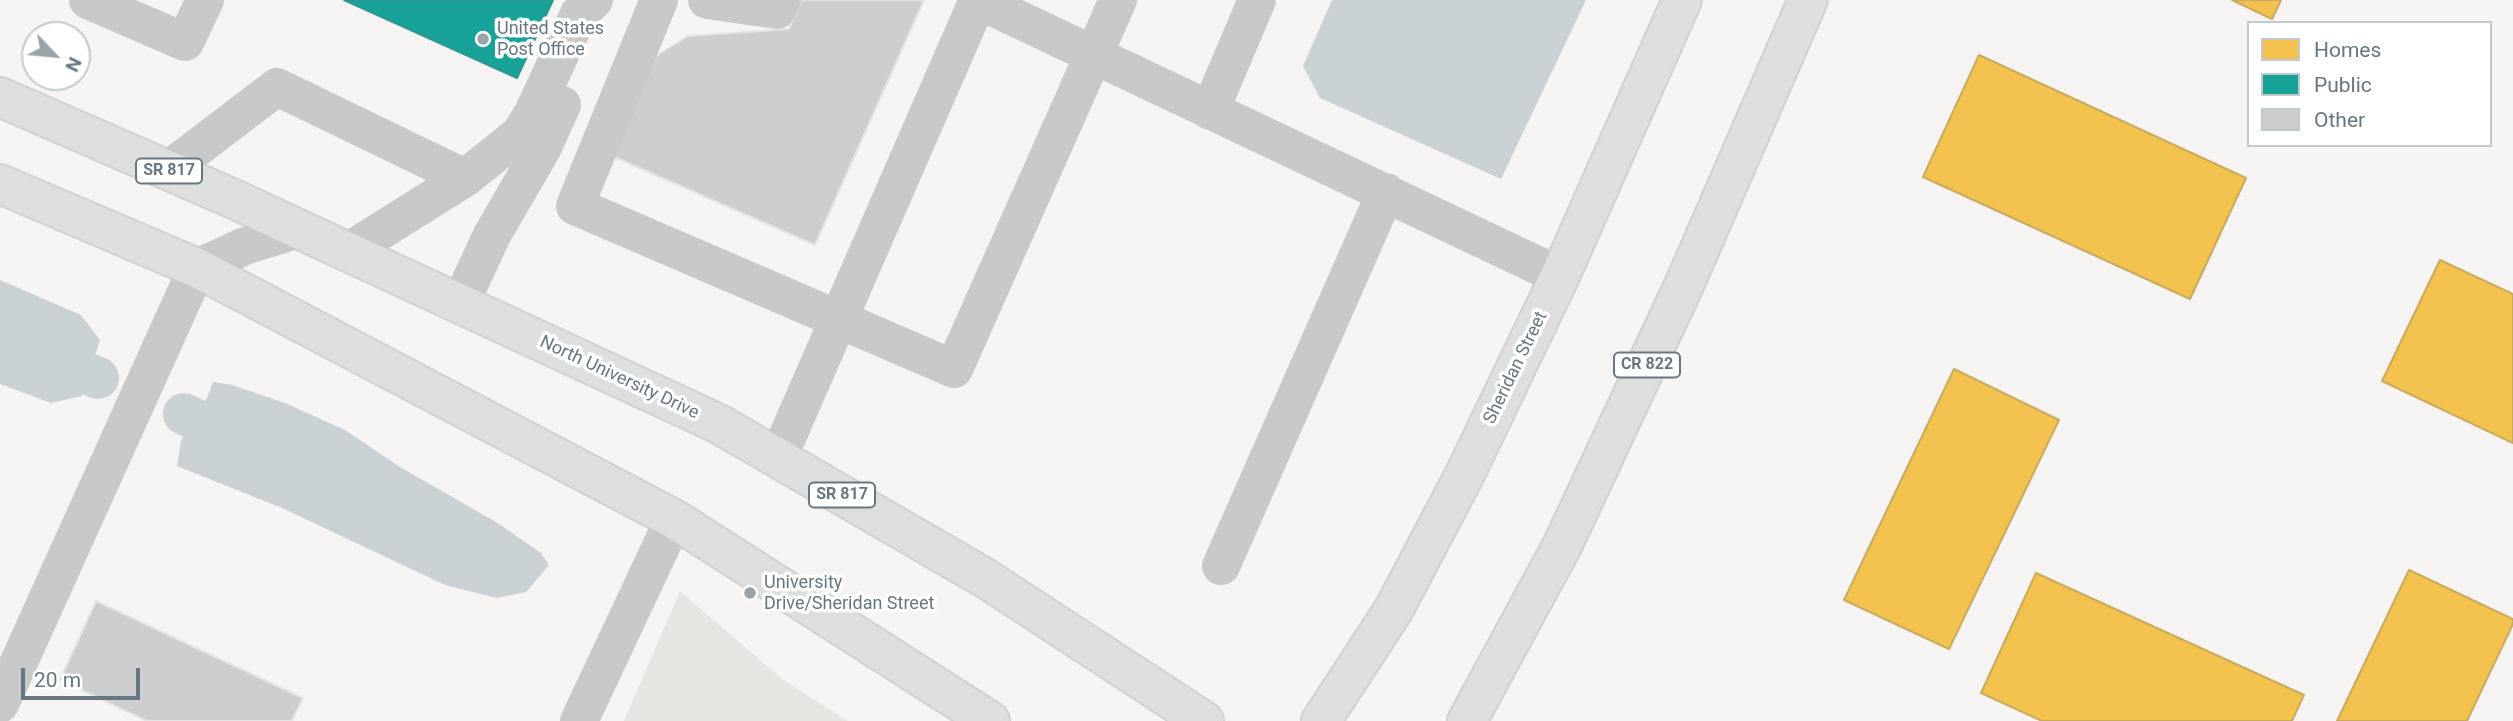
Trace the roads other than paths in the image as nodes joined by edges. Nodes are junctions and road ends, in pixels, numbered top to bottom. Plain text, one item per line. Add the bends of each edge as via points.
1 (88, 0) edge
2 (205, 0) edge
3 (659, 0) edge
4 (708, 0) edge
5 (782, 0) edge
6 (1118, 0) edge
7 (1257, 0) edge
8 (1682, 0) edge
9 (1808, 0) edge
10 (594, 1) edge
11 (1093, 56) junction
12 (0, 97) edge
13 (1210, 111) junction
14 (168, 170) junction
15 (465, 178) junction
16 (0, 184) edge
17 (1386, 192) junction
18 (299, 229) junction
19 (347, 252) junction
20 (197, 268) junction
21 (1560, 276) junction
22 (460, 304) junction
23 (839, 319) junction
24 (778, 458) junction
25 (674, 519) junction
26 (1221, 566) dead end
27 (0, 704) edge
28 (579, 721) edge
29 (990, 721) edge
30 (1204, 721) edge
31 (1321, 721) edge
32 (1466, 721) edge

1 - 2 lane via 185,42
3 - 23 lane via 575,206
4 - 5 lane via 777,10
6 - 11 lane
7 - 13 lane
8 - 21 main road, Sheridan Street
9 - 32 main road, CR 822 via 1685,283 1562,546
10 - 15 lane via 579,15 520,134
10 - 22 lane via 597,23 543,147 492,235
11 - 13 lane
11 - 23 lane via 954,369
11 - 23 lane via 978,0
12 - 14 main road, North University Drive / SR 817
13 - 17 lane
14 - 15 lane via 277,87
14 - 18 main road, North University Drive / SR 817
15 - 19 lane
16 - 20 main road
17 - 21 lane
17 - 26 lane
18 - 19 main road, North University Drive / SR 817
18 - 20 lane
19 - 22 main road, North University Drive / SR 817
20 - 25 main road
20 - 27 lane
21 - 31 main road, Sheridan Street via 1394,609
22 - 24 main road, North University Drive / SR 817 via 719,424
23 - 24 lane
24 - 30 main road, North University Drive / SR 817 via 985,578
25 - 28 lane
25 - 29 main road

